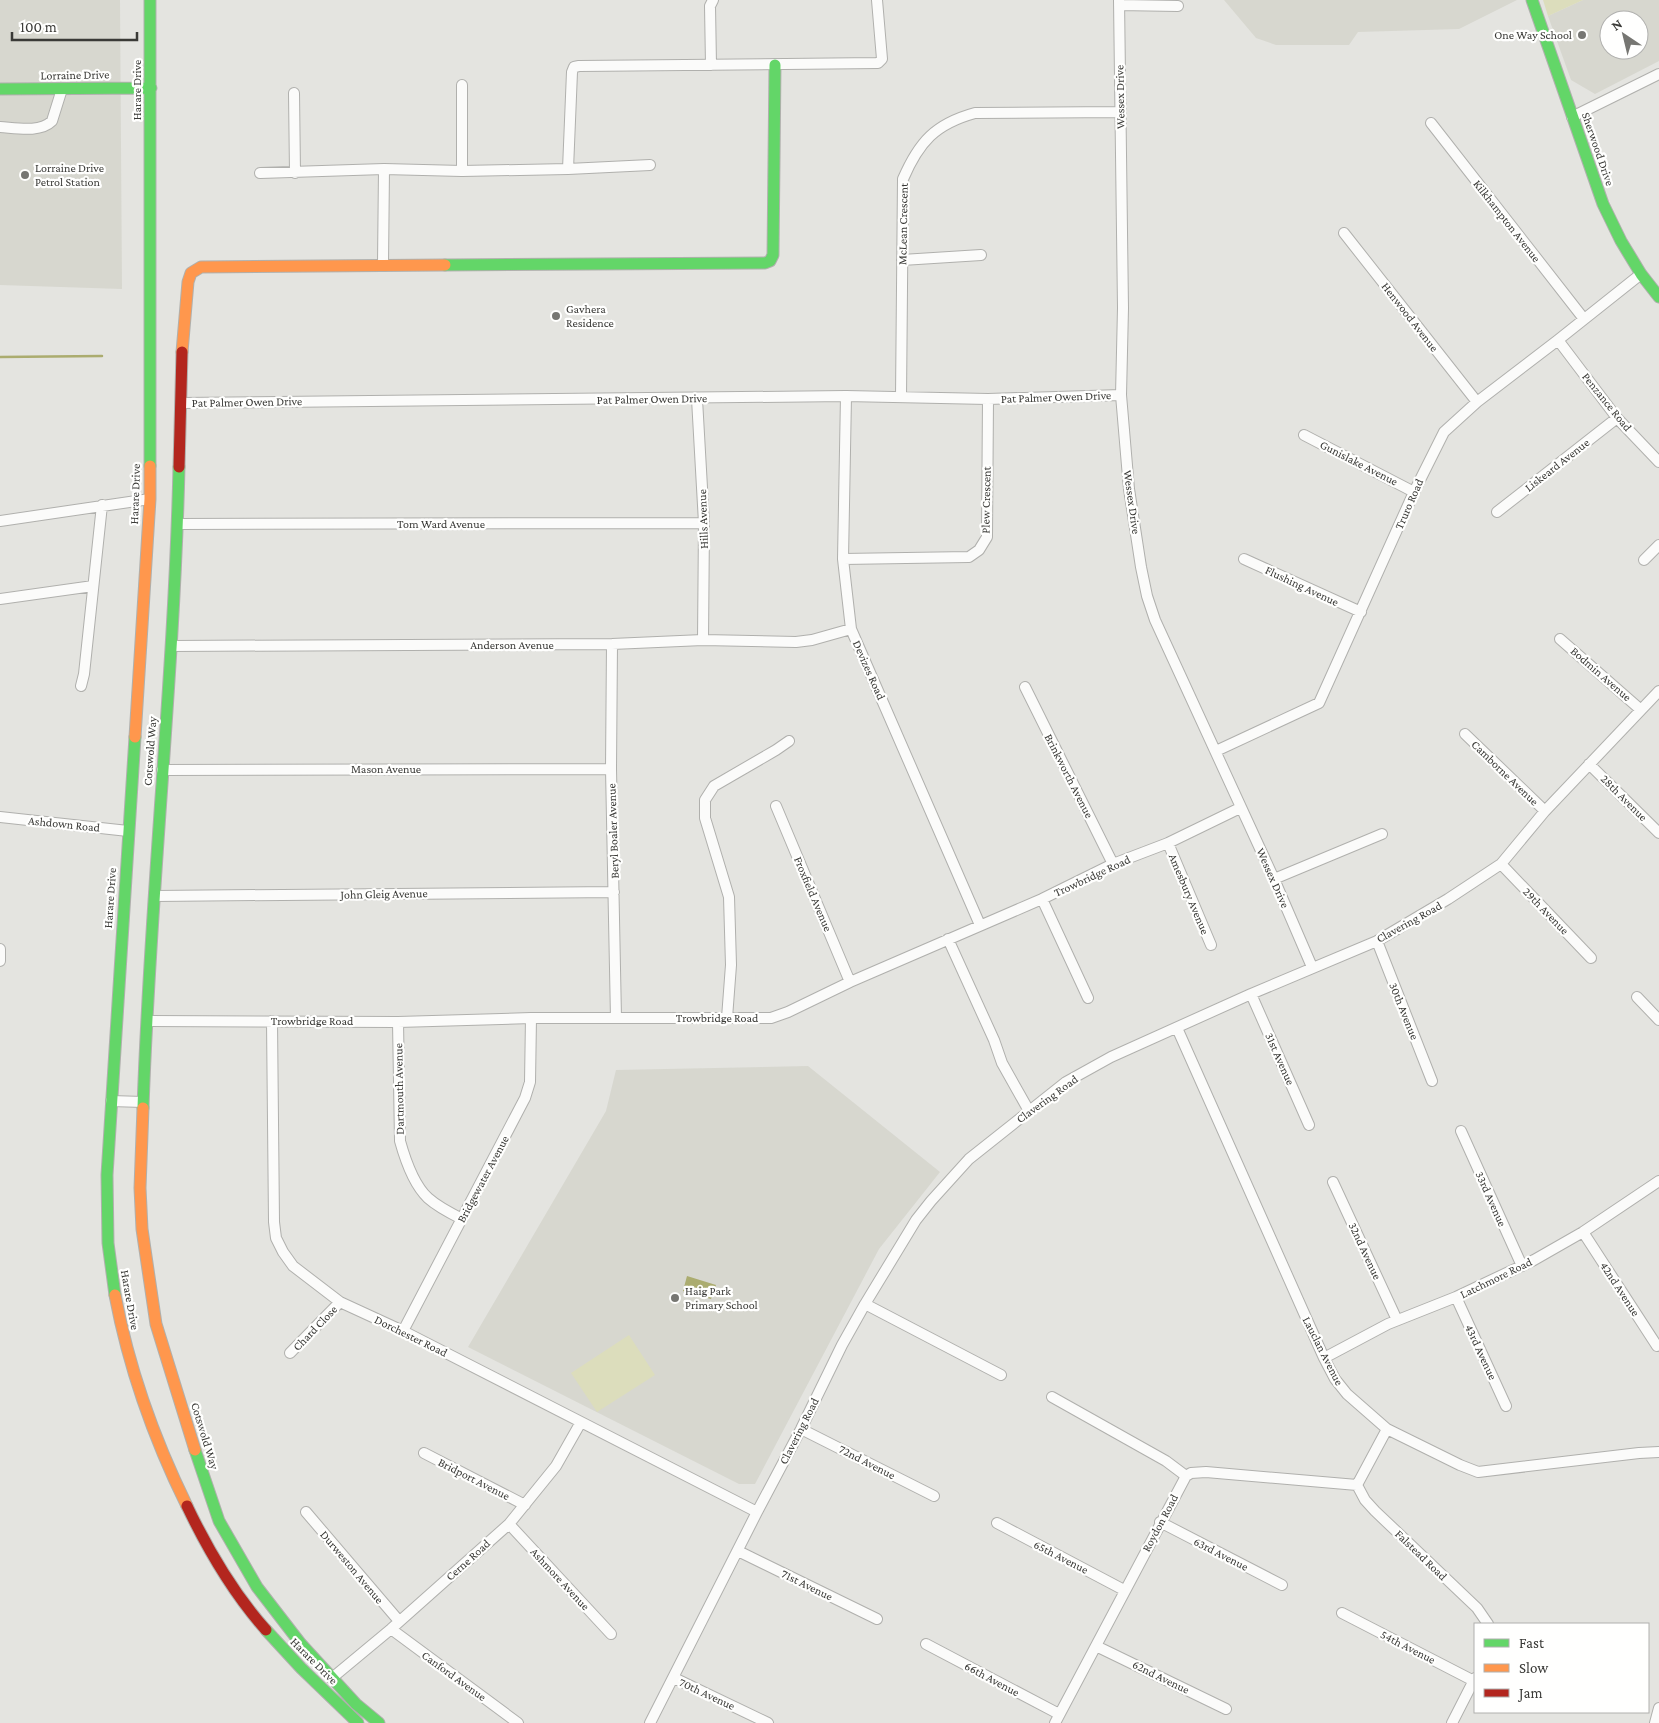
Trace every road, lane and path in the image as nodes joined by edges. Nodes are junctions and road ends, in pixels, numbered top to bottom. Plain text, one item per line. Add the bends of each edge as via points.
1 (150, 0) edge
2 (713, 0) edge
3 (877, 0) edge
4 (1532, 0) edge
5 (1119, 3) edge
6 (1178, 6) dead end
7 (711, 65) junction
8 (775, 65) junction
9 (1659, 74) edge
10 (462, 85) dead end
11 (151, 88) junction
12 (0, 89) edge
13 (62, 89) junction
14 (294, 93) dead end
15 (1120, 112) junction
16 (1572, 116) junction
17 (1431, 123) dead end
18 (0, 128) edge
19 (650, 165) dead end
20 (384, 169) junction
21 (568, 169) junction
22 (462, 171) junction
23 (295, 173) junction
24 (260, 174) dead end
25 (1344, 232) dead end
26 (981, 255) dead end
27 (902, 260) junction
28 (383, 264) junction
29 (1641, 274) junction
30 (1659, 297) edge
31 (1584, 319) junction
32 (1558, 340) junction
33 (1121, 395) junction
34 (846, 396) junction
35 (900, 397) junction
36 (697, 398) junction
37 (988, 399) junction
38 (1477, 402) junction
39 (182, 403) junction
40 (1617, 418) junction
41 (1304, 435) dead end
42 (1659, 462) edge
43 (1414, 492) junction
44 (150, 499) junction
45 (102, 506) junction
46 (1497, 512) dead end
47 (0, 521) edge
48 (704, 523) junction
49 (178, 524) junction
50 (1659, 545) edge
51 (843, 559) junction
52 (1244, 559) dead end
53 (1644, 560) dead end
54 (94, 586) junction
55 (0, 599) edge
56 (1360, 612) junction
57 (851, 629) junction
58 (1560, 639) dead end
59 (703, 640) junction
60 (612, 644) junction
61 (172, 646) junction
62 (81, 686) dead end
63 (1025, 687) dead end
64 (1659, 691) edge
65 (1641, 710) junction
66 (1465, 734) dead end
67 (789, 741) dead end
68 (1216, 751) junction
69 (1590, 764) junction
70 (611, 769) junction
71 (162, 770) junction
72 (776, 806) dead end
73 (1240, 808) junction
74 (1545, 811) junction
75 (0, 817) edge
76 (128, 830) junction
77 (1659, 832) edge
78 (1382, 834) dead end
79 (1168, 843) junction
80 (1113, 864) junction
81 (1501, 864) junction
82 (1274, 879) junction
83 (614, 892) junction
84 (155, 896) junction
85 (1042, 900) junction
86 (980, 925) junction
87 (948, 939) junction
88 (1376, 941) junction
89 (1211, 945) dead end
90 (0, 949) edge
91 (1591, 958) dead end
92 (0, 961) edge
93 (1312, 968) junction
94 (850, 982) junction
95 (1251, 994) junction
96 (1636, 997) dead end
97 (1088, 998) dead end
98 (531, 1018) junction
99 (616, 1018) junction
100 (727, 1018) junction
101 (1659, 1020) edge
102 (149, 1021) junction
103 (272, 1021) junction
104 (398, 1022) junction
105 (1177, 1028) junction
106 (1432, 1081) dead end
107 (111, 1101) junction
108 (143, 1102) junction
109 (1028, 1112) junction
110 (1309, 1125) dead end
111 (1461, 1131) dead end
112 (1659, 1181) edge
113 (1333, 1182) dead end
114 (462, 1219) junction
115 (1583, 1232) junction
116 (1522, 1266) junction
117 (1456, 1298) junction
118 (340, 1302) junction
119 (865, 1304) junction
120 (1397, 1320) junction
121 (404, 1331) junction
122 (1657, 1346) dead end
123 (290, 1353) dead end
124 (1324, 1358) junction
125 (1001, 1375) dead end
126 (1052, 1398) dead end
127 (1506, 1406) dead end
128 (582, 1422) junction
129 (801, 1429) junction
130 (1387, 1429) junction
131 (1659, 1452) edge
132 (424, 1453) dead end
133 (1186, 1476) junction
134 (1357, 1485) junction
135 (934, 1496) dead end
136 (525, 1506) junction
137 (306, 1512) dead end
138 (757, 1512) junction
139 (1160, 1522) junction
140 (997, 1523) dead end
141 (508, 1524) junction
142 (738, 1552) junction
143 (1282, 1585) dead end
144 (1124, 1590) junction
145 (1342, 1613) dead end
146 (877, 1619) dead end
147 (399, 1621) junction
148 (1487, 1623) edge
149 (391, 1629) junction
150 (611, 1634) dead end
151 (926, 1644) dead end
152 (1096, 1646) junction
153 (332, 1678) junction
154 (674, 1678) junction
155 (1474, 1679) edge
156 (1474, 1682) edge
157 (1226, 1708) dead end
158 (1659, 1708) edge
159 (1057, 1719) edge
160 (358, 1723) edge
161 (379, 1723) edge
162 (518, 1723) edge
163 (650, 1723) edge
164 (768, 1723) edge
165 (1452, 1723) edge
166 (1655, 1723) edge

1 - 11 street, Harare Drive
2 - 7 street via 710,6
3 - 8 street via 882,59 878,63
4 - 16 street, Sherwood Drive
5 - 6 street
5 - 15 street, Wessex Drive
7 - 8 street
7 - 21 street via 574,68
8 - 28 street via 773,255 765,263
9 - 16 street
10 - 22 street
11 - 13 street, Lorraine Drive
11 - 44 street, Harare Drive
12 - 13 street, Lorraine Drive
13 - 18 street via 48,125
14 - 23 street
15 - 27 street, McLean Crescent via 975,113 946,124 921,145 903,179
15 - 33 street, Wessex Drive
16 - 29 street, Sherwood Drive via 1603,204 1620,241
17 - 31 street, Kilkhampton Avenue
19 - 21 street
20 - 22 street
20 - 23 street
20 - 28 street
21 - 22 street
23 - 24 street
25 - 38 street, Henwood Avenue
26 - 27 street
27 - 35 street, McLean Crescent
28 - 39 street, Cotswold Way via 204,266 195,269 188,282 183,326
29 - 30 street, Sherwood Drive
29 - 31 street, Truro Road
31 - 32 street, Truro Road
32 - 38 street, Truro Road
32 - 40 street, Penzance Road
33 - 37 street, Pat Palmer Owen Drive
33 - 68 street, Wessex Drive via 1129,489 1147,596
34 - 35 street, Pat Palmer Owen Drive
34 - 36 street, Pat Palmer Owen Drive
34 - 51 street, Devizes Road
35 - 37 street, Pat Palmer Owen Drive
36 - 39 street, Pat Palmer Owen Drive
36 - 48 street, Hills Avenue
37 - 51 street, Plew Crescent via 987,537 979,550 969,557
38 - 43 street, Truro Road via 1444,432
39 - 49 street, Cotswold Way
40 - 42 street, Penzance Road
40 - 46 street, Liskeard Avenue
41 - 43 street, Gunislake Avenue
43 - 56 street, Truro Road
44 - 45 street
44 - 76 street, Harare Drive
45 - 47 street
45 - 54 street
48 - 49 street, Tom Ward Avenue
48 - 59 street, Hills Avenue
49 - 61 street, Cotswold Way
50 - 53 street
51 - 57 street, Devizes Road
52 - 56 street, Flushing Avenue
54 - 55 street
54 - 62 street
56 - 68 street, Truro Road via 1319,703
57 - 59 street, Anderson Avenue via 796,642
57 - 86 street, Devizes Road
58 - 65 street, Bodmin Avenue
59 - 60 street, Anderson Avenue
60 - 61 street, Anderson Avenue
60 - 70 street, Beryl Boaler Avenue
61 - 71 street, Cotswold Way
63 - 80 street, Brinkworth Avenue
64 - 65 street, Clavering Road
65 - 69 street, Clavering Road
66 - 74 street, Camborne Avenue
67 - 100 street via 714,786 705,800 705,818 729,897 731,965
68 - 73 street, Wessex Drive
69 - 74 street, Clavering Road
69 - 77 street, 28th Avenue
70 - 71 street, Mason Avenue
70 - 83 street, Beryl Boaler Avenue
71 - 84 street, Cotswold Way
72 - 94 street, Froxfield Avenue
73 - 79 street, Trowbridge Road
73 - 82 street, Wessex Drive
74 - 81 street, Clavering Road
75 - 76 street, Ashdown Road
76 - 107 street, Harare Drive
78 - 82 street
79 - 80 street, Trowbridge Road
79 - 89 street, Amesbury Avenue
80 - 85 street, Trowbridge Road
81 - 88 street, Clavering Road via 1448,900
81 - 91 street, 29th Avenue
82 - 93 street, Wessex Drive
83 - 84 street, John Gleig Avenue
83 - 99 street, Beryl Boaler Avenue
84 - 102 street, Cotswold Way
85 - 86 street, Trowbridge Road
85 - 97 street
86 - 87 street, Trowbridge Road
87 - 94 street, Trowbridge Road
87 - 109 street via 1002,1063
88 - 93 street, Clavering Road
88 - 106 street, 30th Avenue
90 - 92 street
93 - 95 street, Clavering Road
94 - 100 street, Trowbridge Road via 771,1018
95 - 105 street, Clavering Road
95 - 110 street, 31st Avenue
96 - 101 street
98 - 99 street, Trowbridge Road
98 - 104 street, Trowbridge Road
98 - 114 street, Bridgewater Avenue via 528,1090
99 - 100 street, Trowbridge Road
102 - 103 street, Trowbridge Road
102 - 108 street, Cotswold Way
103 - 104 street, Trowbridge Road
103 - 118 street, Dorchester Road via 276,1238 282,1252 294,1266
104 - 114 street, Dartmouth Avenue via 400,1141 405,1160 426,1197
105 - 109 street, Clavering Road via 1111,1057 1066,1082
105 - 124 street, Lauclan Avenue
107 - 108 street
107 - 160 street, Harare Drive via 107,1183 109,1264 122,1339 150,1423 199,1531 248,1609 286,1654
108 - 153 street, Cotswold Way via 142,1229 156,1324 208,1493 226,1534 257,1587 285,1625
109 - 119 street, Clavering Road via 968,1159 931,1201
111 - 116 street, 33rd Avenue
112 - 115 street, Latchmore Road
113 - 120 street, 32nd Avenue
114 - 121 street, Bridgewater Avenue
115 - 116 street, Latchmore Road
115 - 122 street, 42nd Avenue
116 - 117 street, Latchmore Road
117 - 120 street, Latchmore Road
117 - 127 street, 43rd Avenue
118 - 121 street, Dorchester Road
118 - 123 street, Chard Close
119 - 125 street
119 - 129 street, Clavering Road
120 - 124 street, Latchmore Road
121 - 128 street, Dorchester Road
124 - 130 street, Lauclan Avenue via 1346,1394
126 - 133 street via 1166,1461
128 - 136 street, Cerne Road via 556,1466
128 - 138 street, Dorchester Road
129 - 135 street, 72nd Avenue
129 - 138 street, Clavering Road
130 - 131 street, Lauclan Avenue via 1478,1472
130 - 134 street
132 - 136 street, Bridport Avenue
133 - 134 street via 1206,1472
133 - 139 street, Roydon Road
134 - 148 street, Falstead Road via 1375,1511 1477,1608
136 - 141 street, Cerne Road
137 - 147 street, Durweston Avenue
138 - 142 street, Clavering Road
139 - 143 street, 63rd Avenue
139 - 144 street, Roydon Road
140 - 144 street, 65th Avenue
141 - 147 street, Cerne Road
141 - 150 street, Ashmore Avenue
142 - 146 street, 71st Avenue
142 - 154 street, Clavering Road
144 - 152 street, Roydon Road
145 - 155 street, 54th Avenue
147 - 149 street, Cerne Road
149 - 153 street, Cerne Road
149 - 162 street, Canford Avenue
151 - 159 street, 66th Avenue
152 - 157 street, 62nd Avenue
152 - 159 street, Roydon Road
153 - 161 street, Cotswold Way
154 - 163 street, Clavering Road
154 - 164 street, 70th Avenue
156 - 165 street
158 - 166 street

